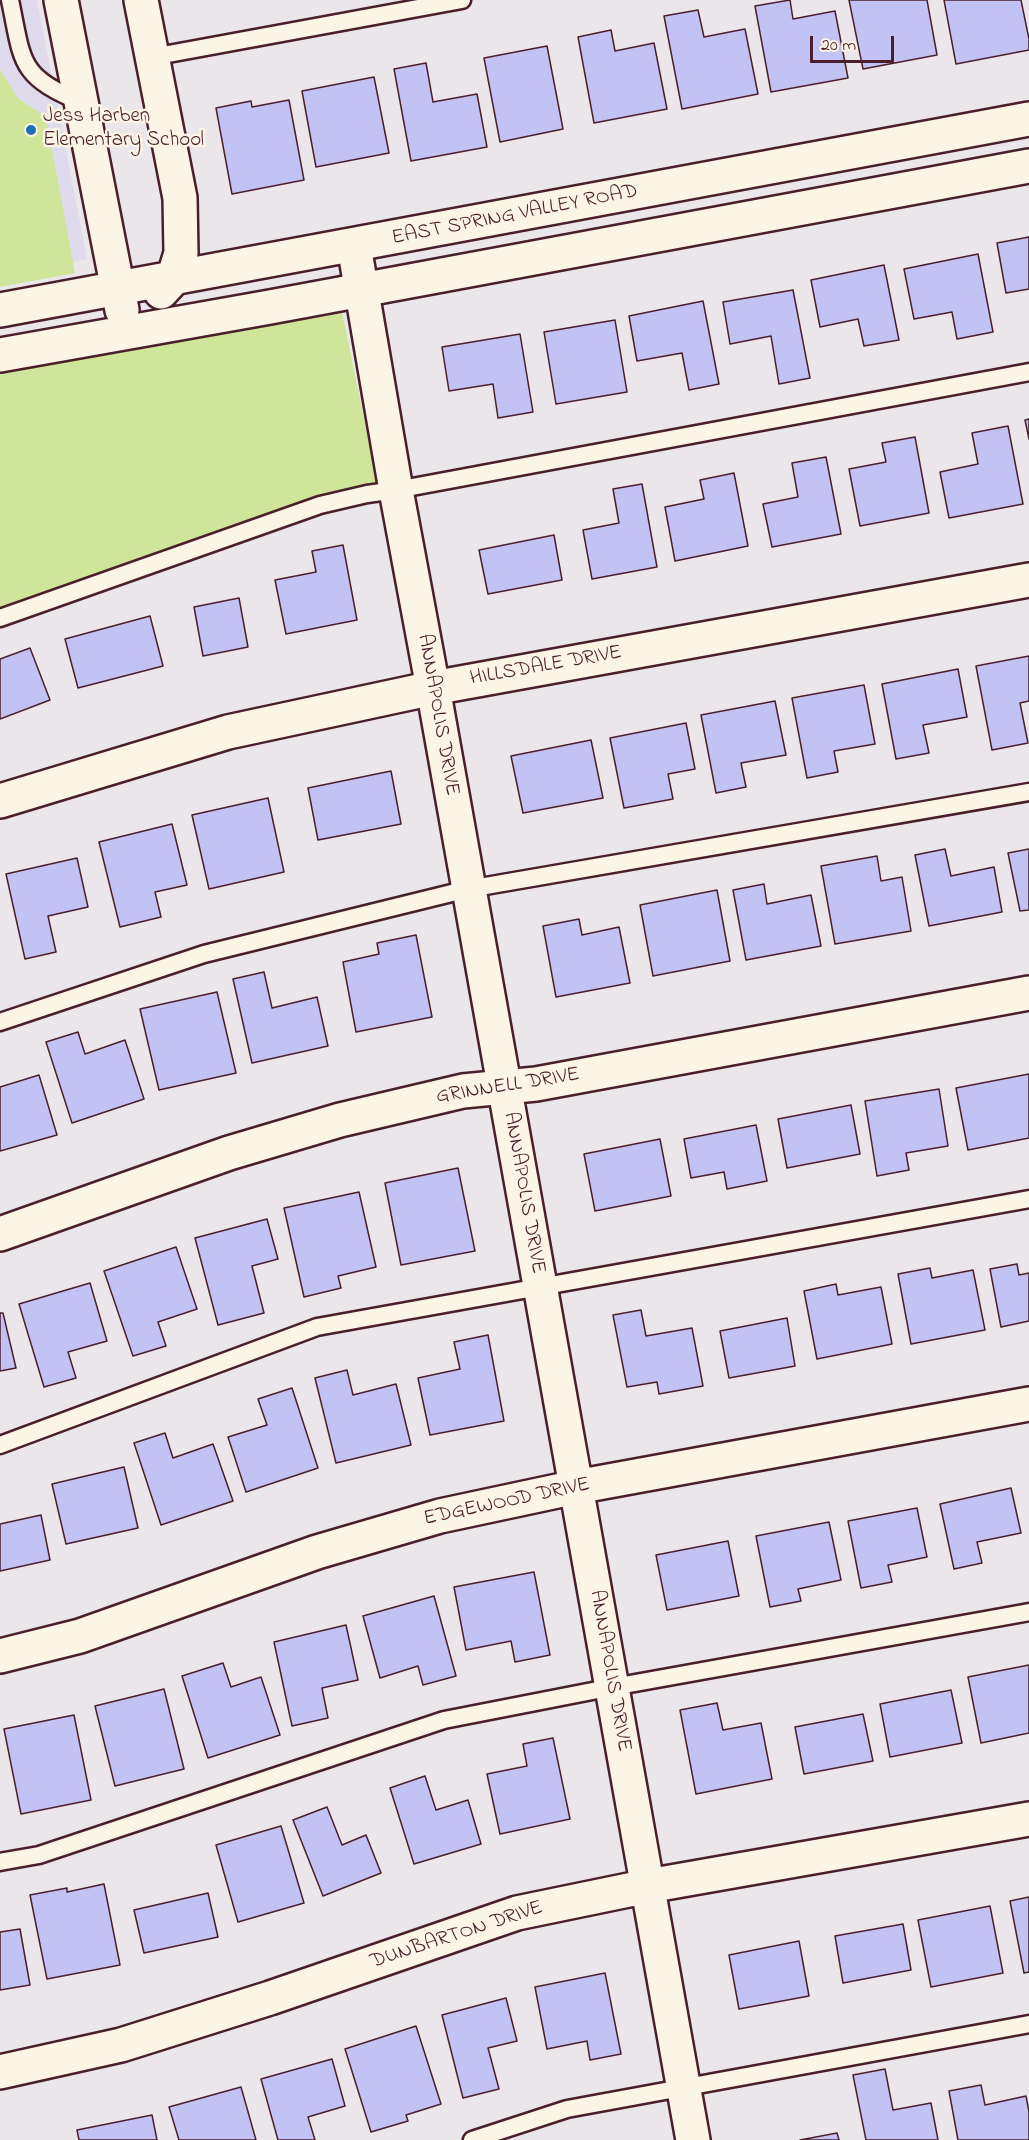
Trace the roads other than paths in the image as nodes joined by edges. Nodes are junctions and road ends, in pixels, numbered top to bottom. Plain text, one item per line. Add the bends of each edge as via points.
1 (9, 0) edge
2 (62, 0) edge
3 (141, 0) edge
4 (462, 0) edge
5 (152, 57) junction
6 (81, 102) junction
7 (1029, 119) edge
8 (1029, 166) edge
9 (354, 246) junction
10 (173, 279) junction
11 (118, 288) junction
12 (362, 290) junction
13 (0, 310) edge
14 (126, 333) junction
15 (0, 355) edge
16 (1029, 372) edge
17 (396, 490) junction
18 (1029, 580) edge
19 (0, 618) edge
20 (433, 688) junction
21 (1029, 792) edge
22 (0, 801) edge
23 (468, 889) junction
24 (1029, 993) edge
25 (0, 1022) edge
26 (503, 1086) junction
27 (1029, 1199) edge
28 (0, 1234) edge
29 (540, 1288) junction
30 (1029, 1404) edge
31 (0, 1445) edge
32 (576, 1487) junction
33 (1029, 1612) edge
34 (0, 1656) edge
35 (613, 1687) junction
36 (1029, 1819) edge
37 (0, 1862) edge
38 (648, 1886) junction
39 (1029, 2024) edge
40 (0, 2072) edge
41 (684, 2087) junction
42 (472, 2140) edge
43 (693, 2140) edge

1 - 6 lane via 23,60 34,77
2 - 6 street
3 - 5 street
4 - 5 lane
5 - 10 street via 180,198 181,253
6 - 11 street
7 - 9 street, EAST SPRING VALLEY ROAD
8 - 12 street, EAST SPRING VALLEY ROAD
9 - 10 street, EAST SPRING VALLEY ROAD
9 - 12 street, ANNAPOLIS DRIVE
10 - 11 street, EAST SPRING VALLEY ROAD
10 - 14 street
11 - 13 street, EAST SPRING VALLEY ROAD
11 - 14 street
12 - 14 street, EAST SPRING VALLEY ROAD
12 - 17 street, ANNAPOLIS DRIVE
14 - 15 street, EAST SPRING VALLEY ROAD
16 - 17 lane
17 - 19 lane via 320,505
17 - 20 street, ANNAPOLIS DRIVE
18 - 20 street, HILLSDALE DRIVE
20 - 22 street, HILLSDALE DRIVE via 228,732
20 - 23 street, ANNAPOLIS DRIVE
21 - 23 lane
23 - 25 lane via 204,954
23 - 26 street, ANNAPOLIS DRIVE
24 - 26 street, GRINNELL DRIVE via 536,1084
26 - 28 street, GRINNELL DRIVE via 463,1091 229,1153
26 - 29 street, ANNAPOLIS DRIVE
27 - 29 lane
29 - 31 lane via 317,1327
29 - 32 street, ANNAPOLIS DRIVE
30 - 32 street, EDGEWOOD DRIVE
32 - 34 street, EDGEWOOD DRIVE via 440,1516 317,1552 80,1636
32 - 35 street, ANNAPOLIS DRIVE
33 - 35 lane
35 - 37 lane via 444,1720 39,1855
35 - 38 street, ANNAPOLIS DRIVE
36 - 38 street, DUNBARTON DRIVE
38 - 40 street, DUNBARTON DRIVE via 517,1913 270,1998 121,2044
38 - 41 street, ANNAPOLIS DRIVE
39 - 41 lane
41 - 42 lane via 567,2109
41 - 43 street, ANNAPOLIS DRIVE

